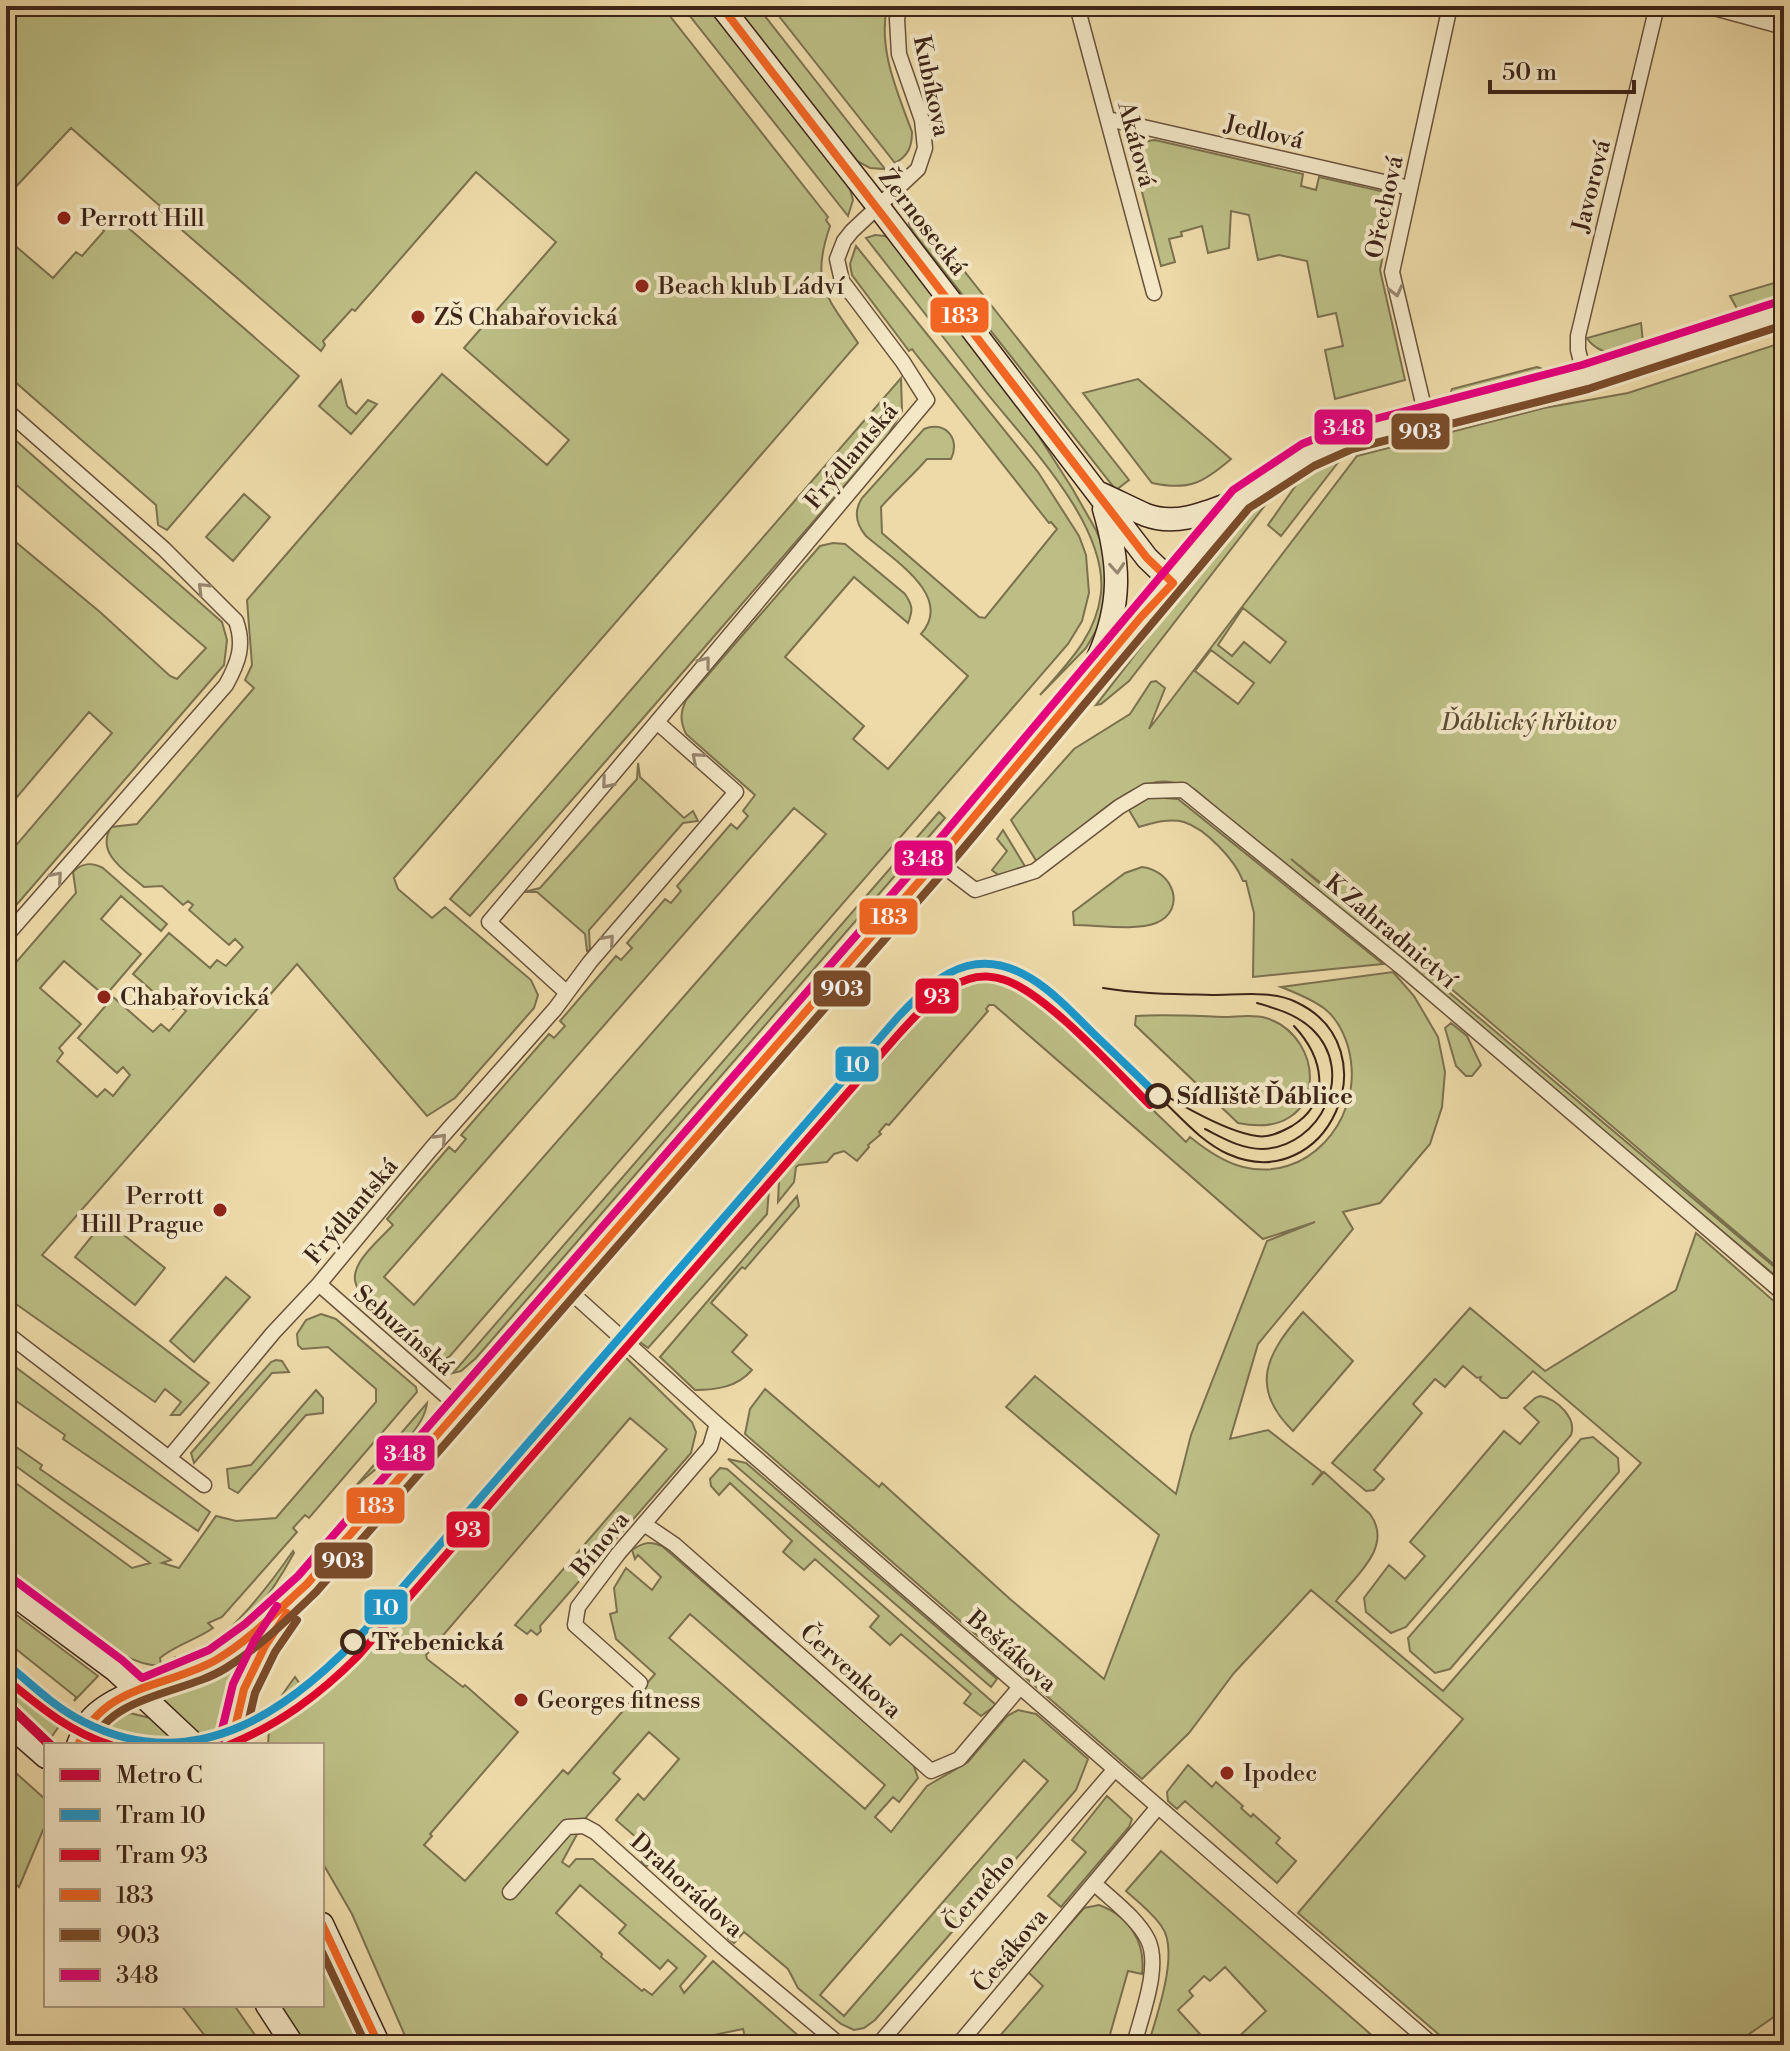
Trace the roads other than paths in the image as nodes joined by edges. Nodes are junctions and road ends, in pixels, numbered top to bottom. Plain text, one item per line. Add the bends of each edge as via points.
1 (721, 6) edge
2 (900, 6) edge
3 (1077, 6) edge
4 (1450, 6) edge
5 (1657, 6) edge
6 (1707, 6) edge
7 (1784, 27) edge
8 (1108, 119) junction
9 (1410, 188) junction
10 (877, 205) junction
11 (1154, 293) dead end
12 (1784, 312) edge
13 (1585, 377) junction
14 (6, 410) edge
15 (1426, 416) junction
16 (1098, 493) junction
17 (1241, 499) junction
18 (1173, 583) junction
19 (1089, 680) junction
20 (658, 723) junction
21 (937, 861) junction
22 (6, 936) edge
23 (566, 992) junction
24 (319, 1284) junction
25 (565, 1287) junction
26 (1784, 1294) edge
27 (6, 1333) edge
28 (460, 1408) junction
29 (717, 1424) junction
30 (169, 1458) junction
31 (204, 1485) dead end
32 (644, 1524) junction
33 (307, 1584) junction
34 (6, 1589) edge
35 (640, 1683) dead end
36 (1020, 1687) junction
37 (139, 1692) junction
38 (6, 1722) edge
39 (188, 1738) edge
40 (79, 1743) edge
41 (231, 1743) edge
42 (44, 1755) edge
43 (1115, 1769) junction
44 (1158, 1807) junction
45 (1095, 1884) junction
46 (510, 1892) dead end
47 (324, 1928) edge
48 (268, 2007) edge
49 (293, 2045) edge
50 (379, 2045) edge
51 (840, 2045) edge
52 (878, 2045) edge
53 (958, 2045) edge
54 (1134, 2045) edge
55 (1433, 2045) edge

1 - 10 main road, Žernosecká
2 - 10 street, Kubíkova via 899,54 922,120 925,148 918,169
3 - 8 street, Akátová
4 - 9 street, Ořechová
5 - 13 street, Javorová via 1578,336
6 - 7 street
8 - 9 street, Jedlová
8 - 11 street, Akátová
9 -> 15 street, Ořechová via 1392,272
10 - 16 main road, Žernosecká
20 -> 10 street, Frýdlantská via 927,400 842,281 837,259 844,241
12 - 13 main road
13 - 15 main road
22 -> 14 street via 226,685 241,635 236,621 164,549
15 - 17 main road via 1332,444
16 - 17 main road via 1149,516 1170,519 1200,515
16 - 18 main road, Žernosecká
16 -> 19 main road via 1115,547 1118,579 1106,641
17 - 18 main road
18 - 19 main road
19 - 21 main road
20 -> 23 street, Frýdlantská via 489,922
23 -> 20 street, Frýdlantská via 736,792
21 - 25 main road
21 - 26 street, K Zahradnictví via 975,890 1035,871 1146,791 1183,790 1400,966
24 -> 23 street, Frýdlantská
24 - 28 street, Sebuzínská
24 - 30 street, Frýdlantská
25 - 28 main road
25 - 29 street, Bešťákova
27 - 30 street
28 - 33 main road
29 - 32 street, Bínova via 710,1447
29 - 36 street, Bešťákova
30 - 31 street
32 - 35 street, Bínova via 578,1607 575,1625
32 - 36 street, Červenkova via 675,1545 931,1771 959,1759
33 - 37 main road via 215,1661
33 - 41 main road via 265,1646 244,1689
34 - 37 main road
36 - 43 street, Bešťákova
37 - 39 main road
37 - 40 main road via 100,1711
38 - 42 main road
43 - 44 street, Bešťákova
43 - 52 street, Černého
44 - 45 street, Česákova
44 - 55 street, Bešťákova
45 - 53 street, Česákova
45 - 54 street via 1149,1942 1152,1974
46 - 51 street, Drahorádova via 567,1827 584,1826
47 - 50 main road
48 - 49 main road

